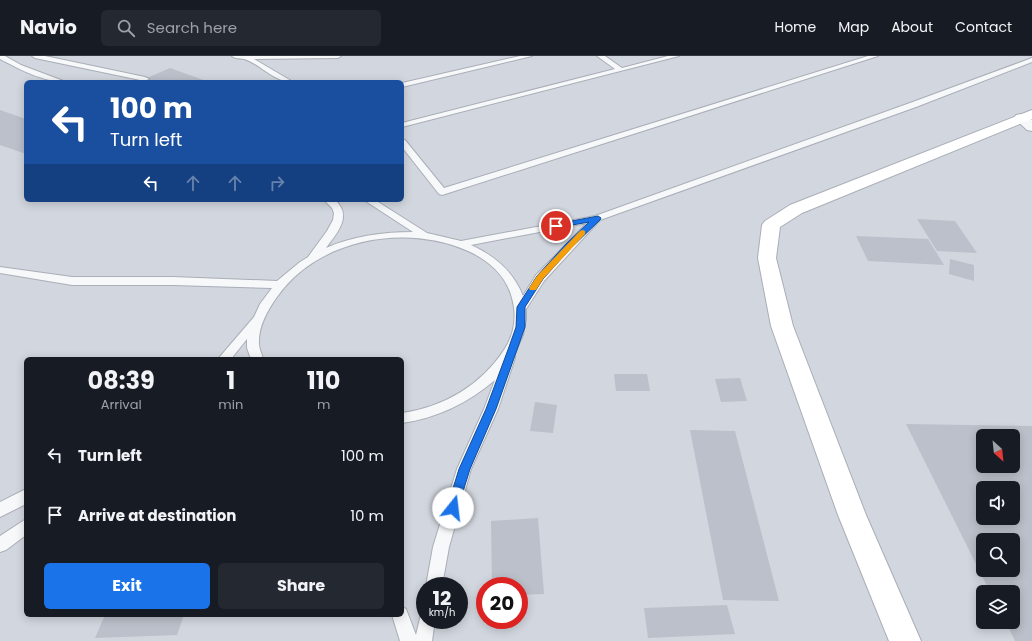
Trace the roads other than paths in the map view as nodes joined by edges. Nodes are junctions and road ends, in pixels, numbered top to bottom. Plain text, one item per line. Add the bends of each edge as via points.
1 (0, 56) edge
2 (35, 56) edge
3 (235, 56) edge
4 (338, 56) edge
5 (529, 56) edge
6 (600, 56) edge
7 (676, 56) edge
8 (875, 56) edge
9 (246, 57) junction
10 (1032, 60) edge
11 (621, 70) junction
12 (145, 79) dead end
13 (57, 80) edge
14 (286, 80) edge
15 (404, 85) edge
16 (1028, 120) edge
17 (404, 124) edge
18 (404, 144) edge
19 (331, 202) edge
20 (372, 202) edge
21 (598, 218) junction
22 (424, 235) junction
23 (462, 244) junction
24 (312, 259) junction
25 (0, 270) edge
26 (279, 285) junction
27 (521, 307) junction
28 (257, 319) junction
29 (514, 347) junction
30 (226, 357) edge
31 (256, 357) edge
32 (404, 418) edge
33 (24, 497) edge
34 (0, 510) edge
35 (24, 527) edge
36 (0, 545) edge
37 (436, 577) edge
38 (401, 617) edge
39 (425, 629) edge
40 (409, 641) edge
41 (423, 641) edge
42 (905, 641) edge

1 - 13 lane
2 - 12 lane
3 - 9 lane
4 - 9 lane
5 - 15 lane
6 - 11 lane
7 - 11 lane
8 - 18 lane via 442,192
9 - 14 lane
10 - 21 lane
11 - 17 lane
16 - 42 main road via 796,209 771,225 767,258 782,326 852,515
19 - 24 lane via 337,207 339,215 336,224
20 - 22 lane
21 - 23 lane
21 - 27 lane via 568,246 540,278
22 - 23 lane
22 - 24 lane via 375,236 342,245
23 - 27 lane via 495,262 512,282
24 - 26 lane via 288,275
25 - 26 lane via 72,281
26 - 28 lane
27 - 29 lane via 520,327
28 - 30 lane
28 - 31 lane via 253,344
29 - 32 lane via 492,376 457,400 436,410
29 - 37 lane via 491,409 464,469 441,546
33 - 34 lane
35 - 36 lane
38 - 40 lane
39 - 41 lane

